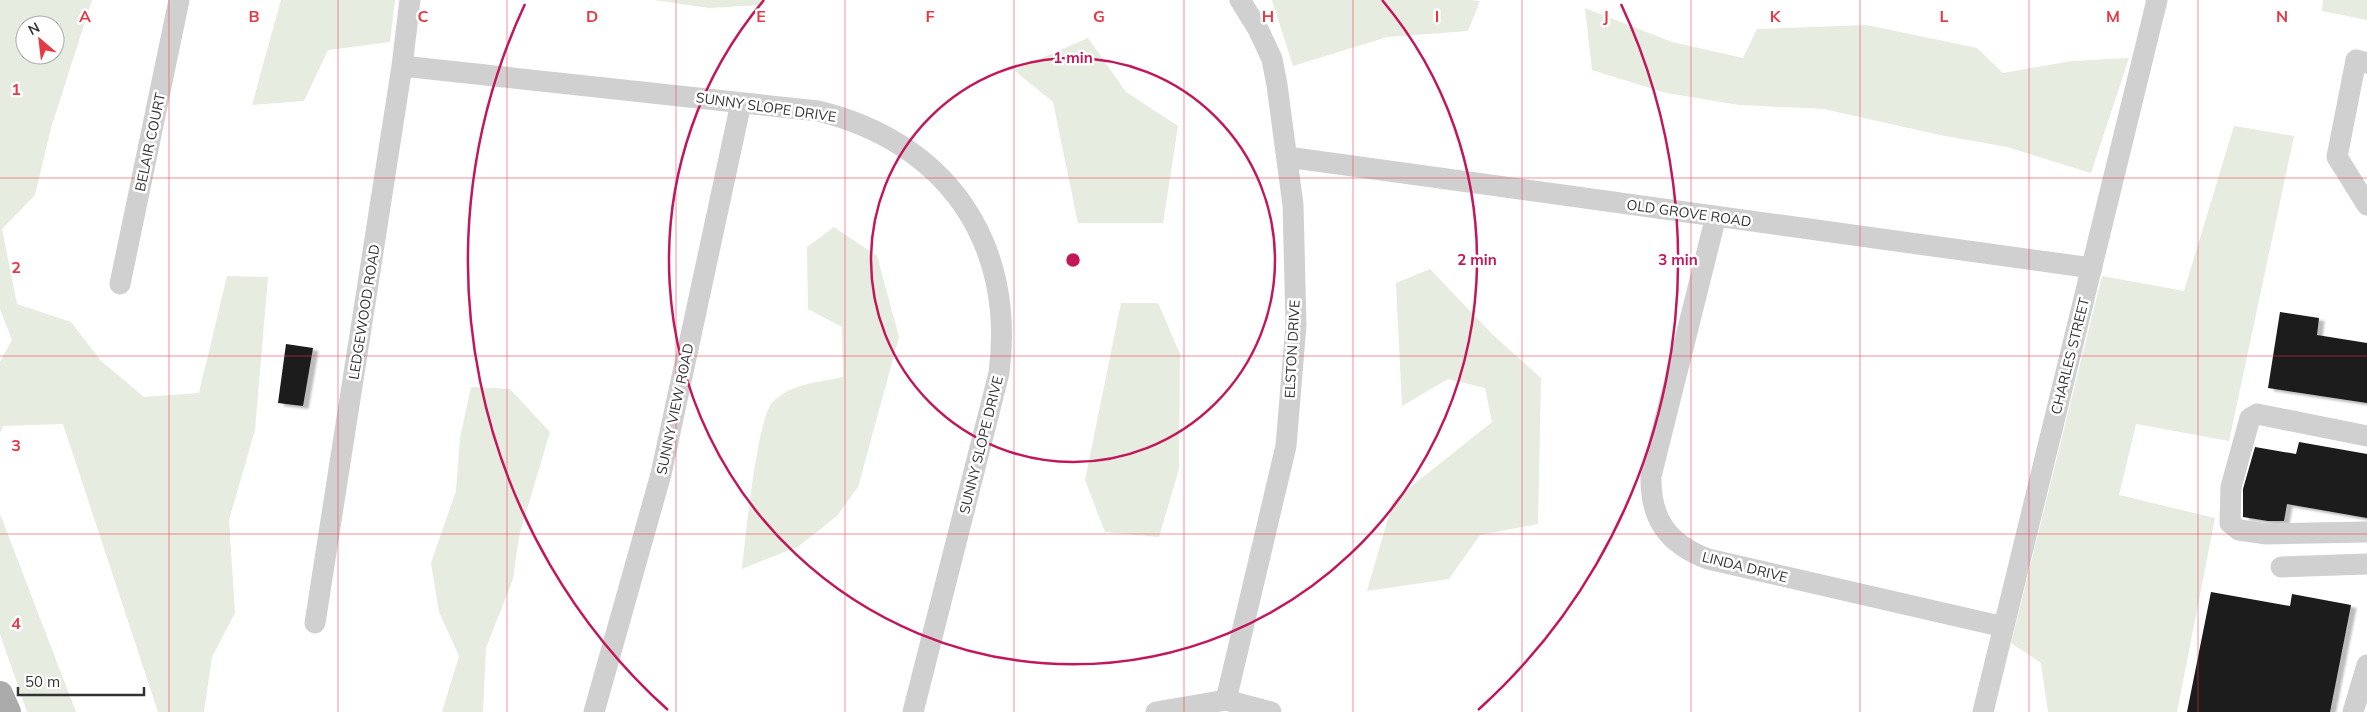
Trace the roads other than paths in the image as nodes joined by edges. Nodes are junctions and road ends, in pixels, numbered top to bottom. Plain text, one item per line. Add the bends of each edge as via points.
1 (179, 0) edge
2 (410, 0) edge
3 (1240, 0) edge
4 (2157, 0) edge
5 (2367, 63) edge
6 (402, 66) junction
7 (741, 102) junction
8 (1287, 157) junction
9 (2367, 205) edge
10 (1716, 216) junction
11 (2092, 268) junction
12 (120, 284) dead end
13 (2367, 436) edge
14 (2367, 532) edge
15 (2367, 564) edge
16 (2281, 568) dead end
17 (315, 623) dead end
18 (2004, 626) junction
19 (2367, 665) edge
20 (0, 694) edge
21 (1226, 700) junction
22 (8, 712) edge
23 (594, 712) edge
24 (913, 712) edge
25 (1156, 712) edge
26 (1271, 712) edge
27 (1983, 712) edge
28 (2353, 712) edge

1 - 12 street, BELAIR COURT
2 - 6 street, LEDGEWOOD ROAD
3 - 8 street, ELSTON DRIVE via 1272,59
4 - 11 street, CHARLES STREET
5 - 9 street via 2356,60 2337,157
6 - 7 street, SUNNY SLOPE DRIVE
6 - 17 street, LEDGEWOOD ROAD
7 - 23 street, SUNNY VIEW ROAD via 661,474
7 - 24 street, SUNNY SLOPE DRIVE via 841,117 884,134 904,147 929,166 956,195 981,235 997,279 1003,326 999,373
8 - 10 street, OLD GROVE ROAD
8 - 21 street, ELSTON DRIVE via 1293,205 1296,326 1286,446
10 - 11 street, OLD GROVE ROAD
10 - 18 street, LINDA DRIVE via 1651,476 1653,507 1668,535 1693,554 1708,559
11 - 18 street, CHARLES STREET
13 - 14 street via 2257,414 2250,418 2231,488 2230,523 2239,530 2287,536
15 - 16 street
18 - 27 street, CHARLES STREET
19 - 28 street
20 - 22 main road
21 - 25 street
21 - 26 street

